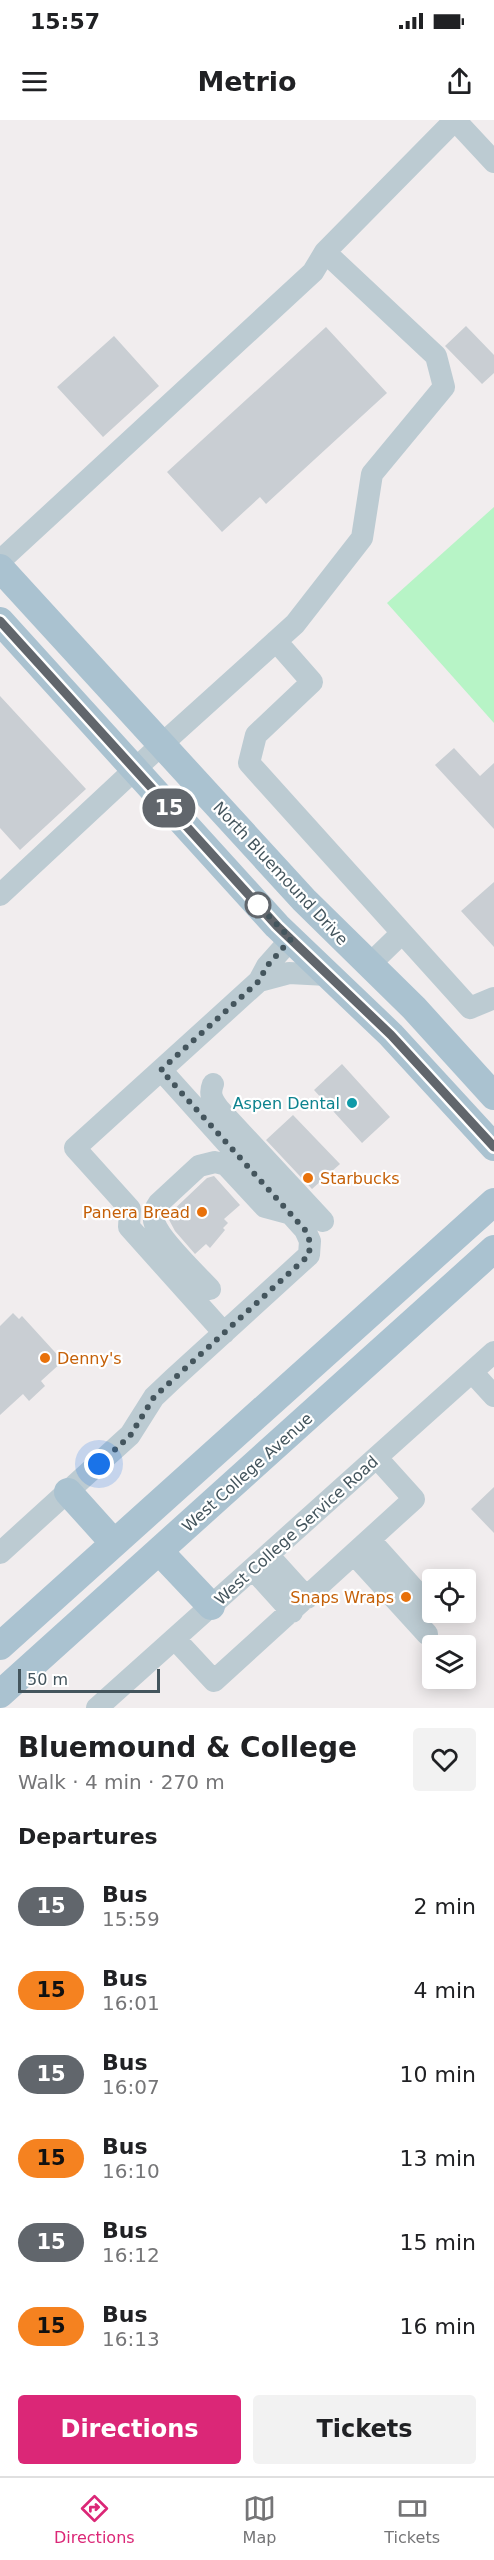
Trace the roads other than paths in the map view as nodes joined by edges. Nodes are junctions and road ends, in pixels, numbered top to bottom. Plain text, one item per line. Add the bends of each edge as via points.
1 (455, 120) edge
2 (494, 162) edge
3 (325, 252) junction
4 (0, 561) edge
5 (0, 568) edge
6 (1, 625) edge
7 (276, 641) junction
8 (161, 745) junction
9 (135, 771) junction
10 (0, 896) edge
11 (402, 933) junction
12 (291, 939) junction
13 (369, 965) junction
14 (327, 975) junction
15 (259, 981) junction
16 (400, 995) junction
17 (494, 998) edge
18 (161, 1070) junction
19 (213, 1084) dead end
20 (494, 1096) edge
21 (494, 1147) edge
22 (494, 1202) edge
23 (291, 1214) junction
24 (323, 1221) dead end
25 (494, 1249) edge
26 (210, 1288) dead end
27 (224, 1333) junction
28 (494, 1352) edge
29 (472, 1372) junction
30 (494, 1396) edge
31 (376, 1458) junction
32 (68, 1492) junction
33 (4, 1542) edge
34 (114, 1543) junction
35 (362, 1547) junction
36 (159, 1551) junction
37 (261, 1562) junction
38 (300, 1605) junction
39 (211, 1606) junction
40 (422, 1607) edge
41 (175, 1639) junction
42 (0, 1646) edge
43 (0, 1694) edge
44 (97, 1708) edge

1 - 2 street
1 - 3 street
3 - 4 street via 313,273
3 - 7 street via 436,356 444,387 372,474 362,538 296,624
5 - 8 main road, North Bluemound Drive
6 - 9 main road
7 - 8 street
7 - 11 street via 312,682 256,735 249,763
8 - 9 street
8 - 13 main road, North Bluemound Drive
9 - 10 street
9 - 12 main road
11 - 13 street
11 - 17 street via 470,1008
12 - 14 main road
12 - 15 street
12 - 16 main road via 317,934 368,985
13 - 16 main road, North Bluemound Drive
14 - 15 street via 289,973
14 - 21 main road via 391,1035
15 - 18 street
16 - 20 main road, North Bluemound Drive
18 - 23 street
18 - 27 street via 75,1148 130,1209 129,1227
19 - 24 street via 210,1091 219,1109
22 - 34 main road
23 - 26 street via 265,1207 226,1165 215,1162 199,1166 159,1203 153,1216 159,1232
23 - 27 street via 308,1235 309,1255
25 - 36 main road, West College Avenue
27 - 32 street via 154,1397 130,1436
28 - 29 street, West College Service Road
29 - 30 street
29 - 31 street, West College Service Road
31 - 35 street via 414,1499
31 - 37 street, West College Service Road
32 - 33 street
32 - 34 main road
34 - 42 main road
35 - 38 street
35 - 40 street
36 - 39 main road
36 - 43 main road, West College Avenue
37 - 38 street
37 - 39 street, West College Service Road
38 - 41 street via 214,1681
39 - 41 street, West College Service Road
41 - 44 street, West College Service Road

